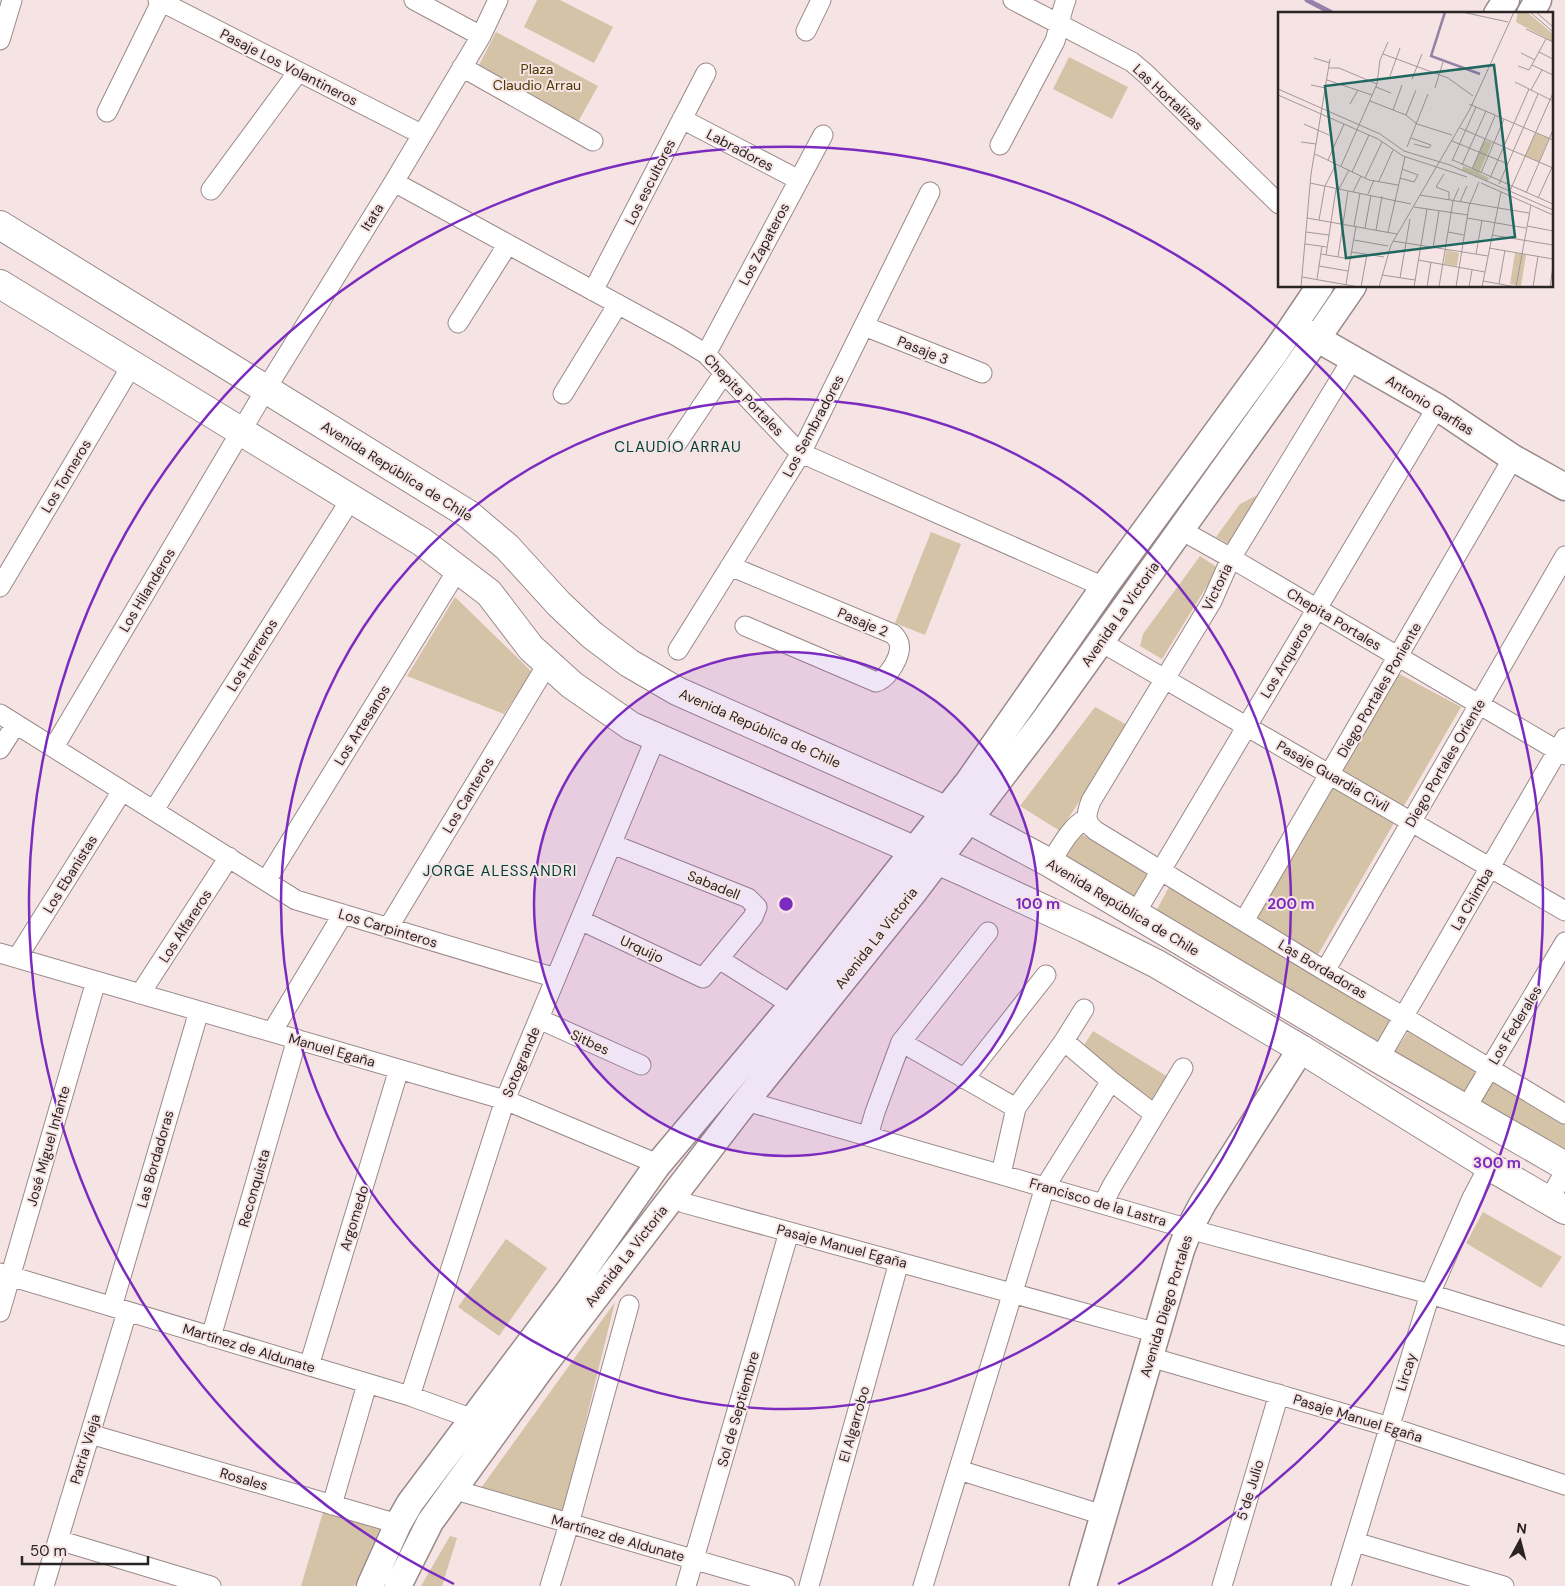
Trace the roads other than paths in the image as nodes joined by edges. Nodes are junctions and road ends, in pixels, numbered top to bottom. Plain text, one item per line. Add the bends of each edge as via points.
1 (12, 0) edge
2 (414, 0) edge
3 (498, 0) edge
4 (821, 0) edge
5 (1013, 0) edge
6 (1066, 0) edge
7 (1506, 0) edge
8 (1538, 0) edge
9 (159, 1) edge
10 (1498, 12) edge
11 (1531, 12) edge
12 (3, 19) edge
13 (1061, 24) junction
14 (806, 31) dead end
15 (481, 36) junction
16 (0, 40) edge
17 (462, 67) junction
18 (298, 72) junction
19 (706, 73) dead end
20 (106, 112) dead end
21 (682, 119) junction
22 (421, 134) junction
23 (823, 135) dead end
24 (594, 141) dead end
25 (1000, 144) dead end
26 (799, 180) junction
27 (394, 182) junction
28 (211, 190) dead end
29 (930, 192) dead end
30 (1278, 203) edge
31 (0, 225) edge
32 (508, 244) junction
33 (0, 284) edge
34 (1319, 288) edge
35 (1352, 288) edge
36 (593, 291) junction
37 (618, 304) junction
38 (458, 323) dead end
39 (1294, 325) junction
40 (864, 326) junction
41 (1317, 339) junction
42 (706, 354) junction
43 (1353, 358) junction
44 (132, 365) junction
45 (724, 373) junction
46 (982, 373) dead end
47 (266, 389) junction
48 (564, 394) dead end
49 (1436, 407) junction
50 (240, 432) junction
51 (677, 443) dead end
52 (801, 453) junction
53 (1514, 458) junction
54 (1565, 487) edge
55 (351, 499) junction
56 (1181, 530) junction
57 (1565, 556) edge
58 (1232, 558) junction
59 (730, 566) junction
60 (458, 570) junction
61 (0, 587) edge
62 (1104, 587) junction
63 (1317, 609) junction
64 (745, 626) dead end
65 (1101, 642) junction
66 (678, 650) dead end
67 (1398, 657) junction
68 (548, 663) junction
69 (1166, 680) junction
70 (1479, 704) junction
71 (0, 714) edge
72 (16, 724) junction
73 (1247, 726) junction
74 (656, 737) junction
75 (54, 748) junction
76 (1562, 748) edge
77 (0, 749) edge
78 (1330, 774) junction
79 (122, 791) junction
80 (154, 810) junction
81 (956, 816) junction
82 (1087, 818) junction
83 (1411, 821) junction
84 (612, 844) junction
85 (925, 855) junction
86 (229, 857) junction
87 (1050, 863) junction
88 (1490, 867) junction
89 (1162, 870) junction
90 (266, 881) junction
91 (1565, 911) edge
92 (343, 914) junction
93 (1136, 914) junction
94 (580, 920) junction
95 (1244, 921) junction
96 (388, 928) junction
97 (988, 932) dead end
98 (1565, 942) edge
99 (9, 956) edge
100 (719, 959) junction
101 (1325, 971) junction
102 (1046, 975) dead end
103 (556, 978) junction
104 (703, 978) joint
105 (96, 981) junction
106 (140, 994) junction
107 (792, 1005) junction
108 (1084, 1009) dead end
109 (199, 1011) junction
110 (1404, 1016) junction
111 (539, 1019) junction
112 (272, 1032) junction
113 (297, 1039) junction
114 (1064, 1040) junction
115 (901, 1042) junction
116 (1301, 1049) junction
117 (1379, 1060) junction
118 (641, 1065) dead end
119 (1183, 1068) dead end
120 (1489, 1068) junction
121 (398, 1069) junction
122 (964, 1079) junction
123 (1111, 1081) junction
124 (504, 1100) junction
125 (746, 1101) junction
126 (1016, 1108) junction
127 (1466, 1108) junction
128 (1154, 1114) junction
129 (1565, 1114) edge
130 (868, 1136) junction
131 (1489, 1166) junction
132 (1565, 1166) edge
133 (656, 1167) junction
134 (1565, 1171) edge
135 (1001, 1174) junction
136 (1044, 1187) junction
137 (674, 1194) junction
138 (1103, 1204) junction
139 (1557, 1205) edge
140 (1189, 1229) junction
141 (789, 1232) junction
142 (899, 1262) junction
143 (5, 1275) edge
144 (1013, 1293) junction
145 (1430, 1294) junction
146 (629, 1305) dead end
147 (119, 1310) junction
148 (0, 1312) edge
149 (1565, 1336) edge
150 (211, 1337) junction
151 (1154, 1345) junction
152 (309, 1366) junction
153 (367, 1384) junction
154 (1279, 1394) junction
155 (410, 1396) junction
156 (483, 1427) junction
157 (1390, 1427) junction
158 (90, 1434) junction
159 (959, 1470) junction
160 (1565, 1485) edge
161 (452, 1489) junction
162 (332, 1505) junction
163 (1103, 1515) junction
164 (398, 1524) junction
165 (569, 1524) junction
166 (58, 1540) junction
167 (1355, 1542) junction
168 (694, 1560) junction
169 (191, 1583) edge
170 (44, 1586) edge
171 (211, 1586) edge
172 (370, 1586) edge
173 (398, 1586) edge
174 (550, 1586) edge
175 (686, 1586) edge
176 (785, 1586) edge
177 (809, 1586) edge
178 (923, 1586) edge
179 (1083, 1586) edge
180 (1222, 1586) edge
181 (1341, 1586) edge
182 (1504, 1586) edge

1 - 12 street
2 - 15 street
3 - 15 street, Itata
4 - 14 street
5 - 13 street, Las Hortalizas
6 - 13 street
7 - 10 main road
8 - 11 main road
9 - 18 street, Pasaje Los Volantineros
9 - 20 street
12 - 16 street
13 - 25 street
13 - 30 street, Las Hortalizas via 1132,62
15 - 17 street, Itata
17 - 22 street, Itata
17 - 24 street
18 - 22 street, Pasaje Los Volantineros
18 - 28 street
19 - 21 street, Los escultores
21 - 26 street, Labradores
21 - 36 street, Los escultores
22 - 27 street, Itata
23 - 26 street, Los Zapateros
26 - 42 street, Los Zapateros
27 - 32 street, Chepita Portales
27 - 47 street, Itata
29 - 40 street, Los Sembradores
31 - 47 main road, Avenida República de Chile
32 - 36 street, Chepita Portales
32 - 38 street
33 - 44 main road
34 - 39 main road, Avenida La Victoria
35 - 41 main road, Avenida La Victoria
36 - 37 street, Chepita Portales
37 - 42 street, Chepita Portales
37 - 48 street
39 - 41 main road, Antonio Garfias
39 - 62 main road, Avenida La Victoria
40 - 46 street, Pasaje 3
40 - 52 street, Los Sembradores
41 - 43 main road, Antonio Garfias
41 - 56 main road, Avenida La Victoria
42 - 45 street, Chepita Portales
43 - 49 main road, Antonio Garfias
43 - 58 street, Victoria
44 - 50 main road
44 - 61 street, Los Torneros
45 - 51 street
45 - 52 street, Chepita Portales
47 - 50 street, Itata
47 - 81 main road, Avenida República de Chile via 468,514 507,547 574,620 629,663 677,691
49 - 53 main road, Antonio Garfias
49 - 63 street, Los Arqueros
50 - 55 main road
50 - 75 street, Los Hilanderos
52 - 59 street, Los Sembradores
52 - 62 street, Chepita Portales
53 - 54 main road, Antonio Garfias
53 - 67 street, Diego Portales Poniente
55 - 60 main road via 422,542
55 - 80 street, Los Herreros
56 - 58 street, Chepita Portales
56 - 65 main road, Avenida La Victoria
57 - 70 street, Diego Portales Oriente
58 - 63 street, Chepita Portales
58 - 69 street, Victoria via 1212,601
59 - 64 street, Pasaje 2 via 893,634 899,641 899,652 886,678 876,682
59 - 66 street, Los Sembradores
60 - 68 main road via 489,593 531,648
60 - 90 street, Los Artesanos
62 - 81 main road, Avenida La Victoria via 969,781
63 - 67 street, Chepita Portales
63 - 73 street, Los Arqueros
65 - 69 street, Pasaje Guardia Civil
65 - 81 main road, Avenida La Victoria via 1041,725
67 - 70 street, Chepita Portales
67 - 78 street, Diego Portales Poniente
68 - 74 main road via 572,685 631,726
68 - 96 street, Los Canteros
69 - 73 street, Pasaje Guardia Civil
69 - 82 street, Victoria via 1091,801
70 - 76 street, Chepita Portales
70 - 83 street, Diego Portales Oriente
71 - 72 street
72 - 75 street
72 - 77 street
73 - 78 street, Pasaje Guardia Civil
73 - 89 street, Los Arqueros
74 - 84 street, Sotogrande
74 - 85 main road
75 - 79 street
76 - 88 street, La Chimba
78 - 83 street, Pasaje Guardia Civil
78 - 95 street, Diego Portales Poniente
79 - 80 street
79 - 99 street, Los Ebanistas
80 - 86 street
81 - 85 main road, Avenida La Victoria
81 - 87 main road, Avenida República de Chile
82 - 87 street via 1072,829
82 - 89 street, Las Bordadoras via 1096,831
83 - 88 street, Pasaje Guardia Civil
83 - 101 street, Diego Portales Oriente
84 - 94 street, Sotogrande
84 - 100 street, Sabadell via 748,898 757,907 754,918
85 - 107 main road, Avenida La Victoria
85 - 116 main road via 1061,916 1157,964
85 - 125 main road, Avenida La Victoria
86 - 90 street, Los Carpinteros
86 - 106 street, Los Alfareros
87 - 93 main road, Avenida República de Chile
88 - 91 street, Pasaje Guardia Civil
88 - 110 street, La Chimba
89 - 93 street, Los Arqueros
89 - 95 street, Las Bordadoras
90 - 92 street, Los Carpinteros via 296,900
92 - 96 street, Los Carpinteros
92 - 112 street
93 - 117 main road, Avenida República de Chile
94 - 103 street, Sotogrande
94 - 104 street, Urquijo
95 - 101 street, Las Bordadoras
96 - 103 street, Los Carpinteros
97 - 115 street
98 - 120 street, Los Federales
99 - 105 street, Manuel Egaña
100 - 104 street, Sabadell
100 - 107 street
101 - 110 street, Las Bordadoras
102 - 122 street
103 - 111 street, Sotogrande
105 - 106 street, Manuel Egaña
105 - 143 street, José Miguel Infante
106 - 109 street, Manuel Egaña
107 - 133 main road, Avenida La Victoria
108 - 114 street
109 - 112 street, Manuel Egaña
109 - 147 street, Las Bordadoras
110 - 117 street, La Chimba
110 - 120 street, Las Bordadoras
111 - 118 street, Sitbes
111 - 124 street, Sotogrande
112 - 113 street, Manuel Egaña
113 - 121 street, Manuel Egaña
113 - 150 street, Reconquista
114 - 123 street
114 - 126 street
115 - 122 street
115 - 130 street
116 - 131 main road
116 - 140 main road, Avenida Diego Portales
117 - 127 main road, Avenida República de Chile
119 - 128 street
120 - 127 street, Los Federales
120 - 129 street, Las Bordadoras
121 - 124 street, Manuel Egaña
121 - 152 street, Argomedo
122 - 126 street
123 - 128 street
123 - 136 street
124 - 133 street, Manuel Egaña via 648,1160
124 - 155 street, Sotogrande
125 - 130 street, Francisco de la Lastra
125 - 137 main road, Avenida La Victoria
126 - 135 street
127 - 132 main road, Avenida República de Chile
128 - 138 street
130 - 135 street, Francisco de la Lastra
131 - 139 main road
131 - 145 street, Lircay
133 - 156 main road, Avenida La Victoria via 571,1288
134 - 139 street
135 - 136 street, Francisco de la Lastra
136 - 138 street, Francisco de la Lastra
136 - 144 street
137 - 141 street, Pasaje Manuel Egaña via 684,1203
137 - 156 main road, Avenida La Victoria via 578,1319
138 - 140 street, Francisco de la Lastra
140 - 145 street, Francisco de la Lastra
140 - 151 main road, Avenida Diego Portales
141 - 142 street, Pasaje Manuel Egaña
141 - 168 street, Sol de Septiembre
142 - 144 street, Pasaje Manuel Egaña
142 - 177 street, El Algarrobo
143 - 147 street, Martínez de Aldunate
143 - 148 street, José Miguel Infante
144 - 151 street, Pasaje Manuel Egaña
144 - 159 street
145 - 149 street, Francisco de la Lastra
145 - 157 street, Lircay
146 - 165 street
147 - 150 street, Martínez de Aldunate
147 - 158 street, Patria Vieja
150 - 152 street, Martínez de Aldunate
151 - 154 street, Pasaje Manuel Egaña
151 - 163 main road, Avenida Diego Portales
152 - 153 street, Martínez de Aldunate
153 - 155 street, Martínez de Aldunate
153 - 162 street
154 - 157 street, Pasaje Manuel Egaña
154 - 180 street, 5 de Julio
155 - 156 street, Martínez de Aldunate
156 - 161 main road, Avenida La Victoria
156 - 164 main road, Avenida La Victoria via 410,1503
157 - 160 street, Pasaje Manuel Egaña
157 - 167 street, Lircay
158 - 162 street, Rosales
158 - 166 street, Patria Vieja
159 - 163 street
159 - 178 street
161 - 165 street, Martínez de Aldunate
161 - 173 main road, Avenida La Victoria via 423,1533
162 - 164 street, Rosales
163 - 179 main road, Avenida Diego Portales
164 - 172 main road, Avenida La Victoria
165 - 168 street, Martínez de Aldunate
165 - 174 street
166 - 169 street
166 - 170 street, Patria Vieja
167 - 181 street, Lircay
167 - 182 street
168 - 175 street, Sol de Septiembre
168 - 176 street, Martínez de Aldunate
169 - 171 street

